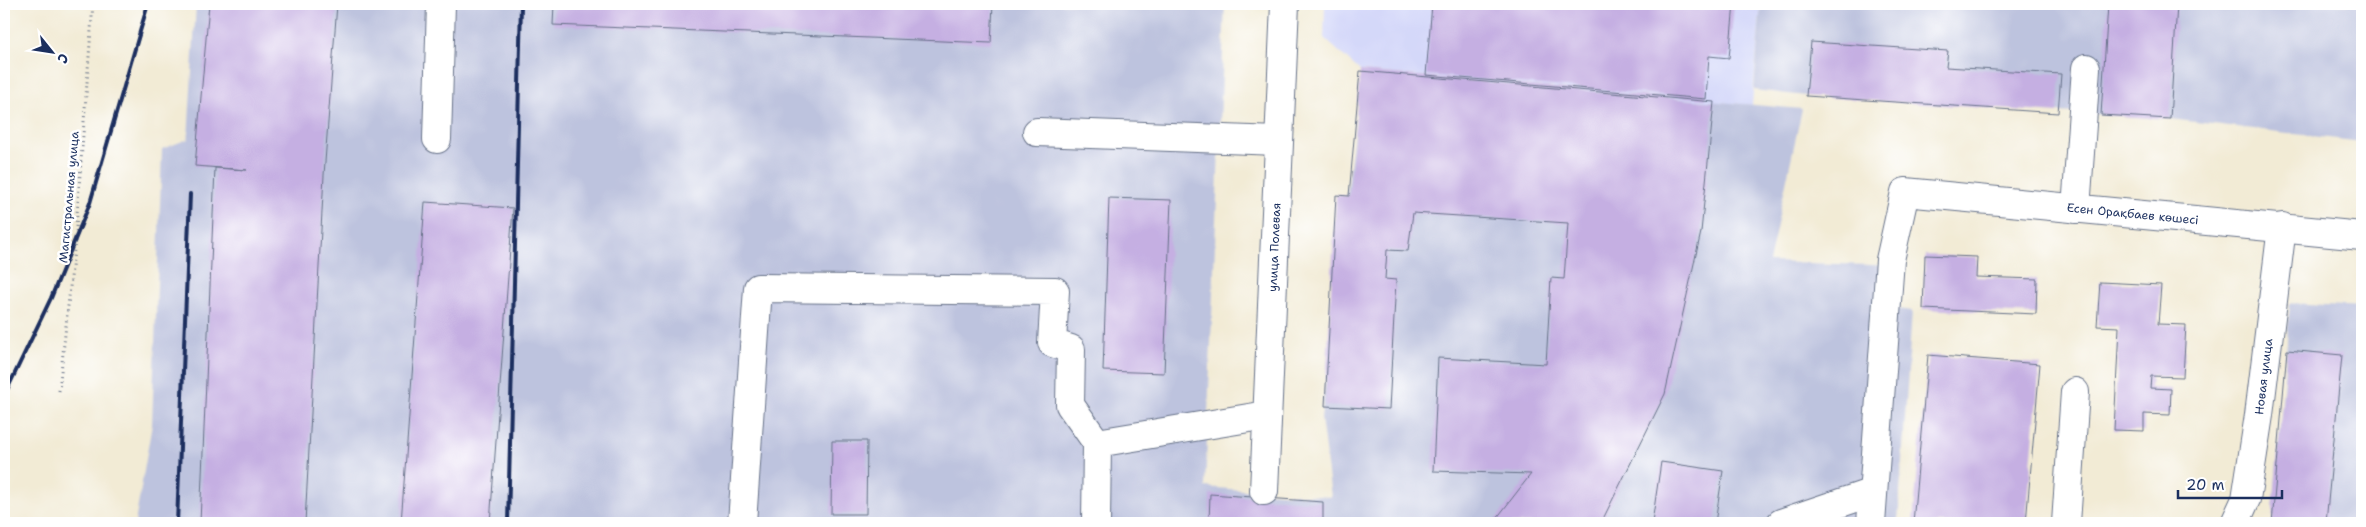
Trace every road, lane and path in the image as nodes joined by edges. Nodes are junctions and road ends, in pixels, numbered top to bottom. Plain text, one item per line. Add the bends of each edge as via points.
1 (93, 4) edge
2 (441, 4) edge
3 (1286, 4) edge
4 (2086, 68) dead end
5 (1037, 132) dead end
6 (437, 139) dead end
7 (1278, 141) junction
8 (2076, 209) junction
9 (2282, 227) junction
10 (2362, 236) edge
11 (59, 391) dead end
12 (2075, 392) dead end
13 (1267, 415) junction
14 (1097, 444) junction
15 (1264, 492) dead end
16 (1873, 492) junction
17 (742, 523) edge
18 (1096, 523) edge
19 (1781, 523) edge
20 (1871, 523) edge
21 (2066, 523) edge
22 (2235, 523) edge

1 - 11 path, Магистральная улица via 76,240
2 - 6 street
3 - 7 street, улица Полевая
4 - 8 street
5 - 7 street
7 - 13 street, улица Полевая
8 - 9 street, Есен Орақбаев көшесі
8 - 16 street, Есен Орақбаев көшесі via 1904,192 1890,260
9 - 10 street, Есен Орақбаев көшесі
9 - 22 street, Новая улица via 2246,499
12 - 21 street
13 - 14 street
13 - 15 street, улица Полевая
14 - 17 street via 1070,405 1071,349 1052,343 1055,291 758,288
14 - 18 street
16 - 19 street
16 - 20 street

